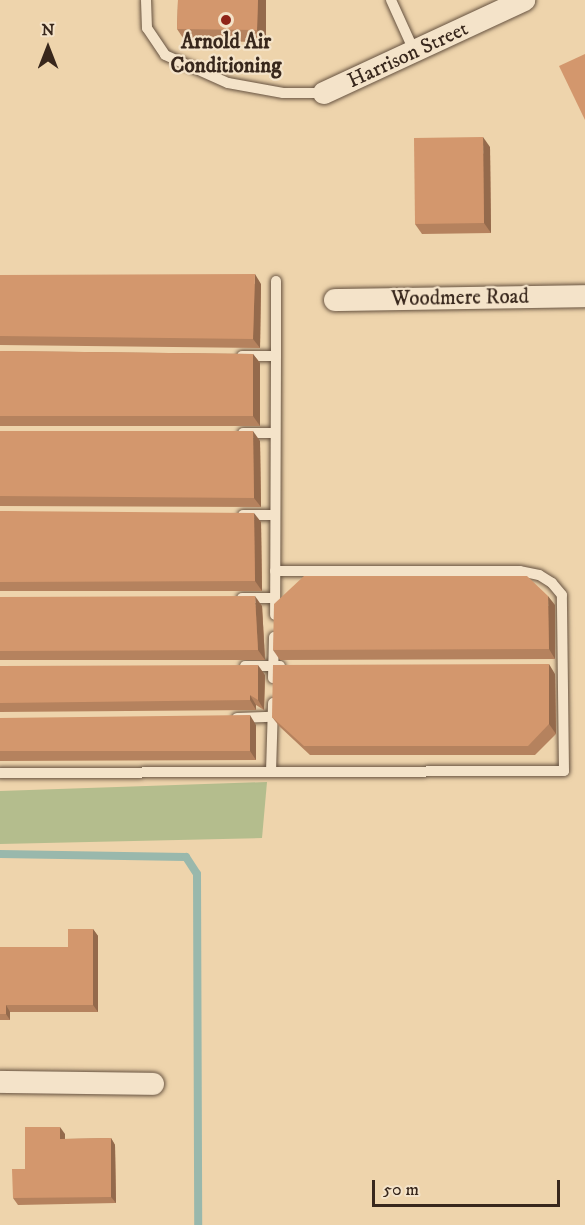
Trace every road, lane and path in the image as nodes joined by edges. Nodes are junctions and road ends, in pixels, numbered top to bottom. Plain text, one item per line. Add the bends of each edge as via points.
1 (146, 0) edge
2 (391, 0) edge
3 (524, 0) edge
4 (415, 53) junction
5 (324, 93) joint
6 (276, 281) dead end
7 (585, 296) edge
8 (335, 300) dead end
9 (228, 355) edge
10 (276, 356) junction
11 (227, 433) edge
12 (275, 433) junction
13 (227, 515) edge
14 (275, 515) junction
15 (275, 571) junction
16 (227, 598) edge
17 (275, 598) junction
18 (238, 666) edge
19 (273, 666) junction
20 (297, 666) edge
21 (272, 717) junction
22 (225, 718) edge
23 (271, 772) junction
24 (0, 773) edge
25 (0, 1082) edge
26 (153, 1084) dead end

1 - 5 lane via 147,28 165,55 228,83 283,93
2 - 4 lane
3 - 4 street, Harrison Street
4 - 5 street, Harrison Street
6 - 10 lane
7 - 8 street, Woodmere Road
9 - 10 lane
10 - 12 lane
11 - 12 lane
12 - 14 lane
13 - 14 lane
14 - 15 lane
15 - 17 lane
15 - 23 lane via 520,571 539,575 562,596 557,666 564,771
16 - 17 lane
17 - 19 lane
18 - 19 lane
19 - 20 lane
19 - 21 lane
21 - 22 lane
21 - 23 lane
23 - 24 lane
25 - 26 street

